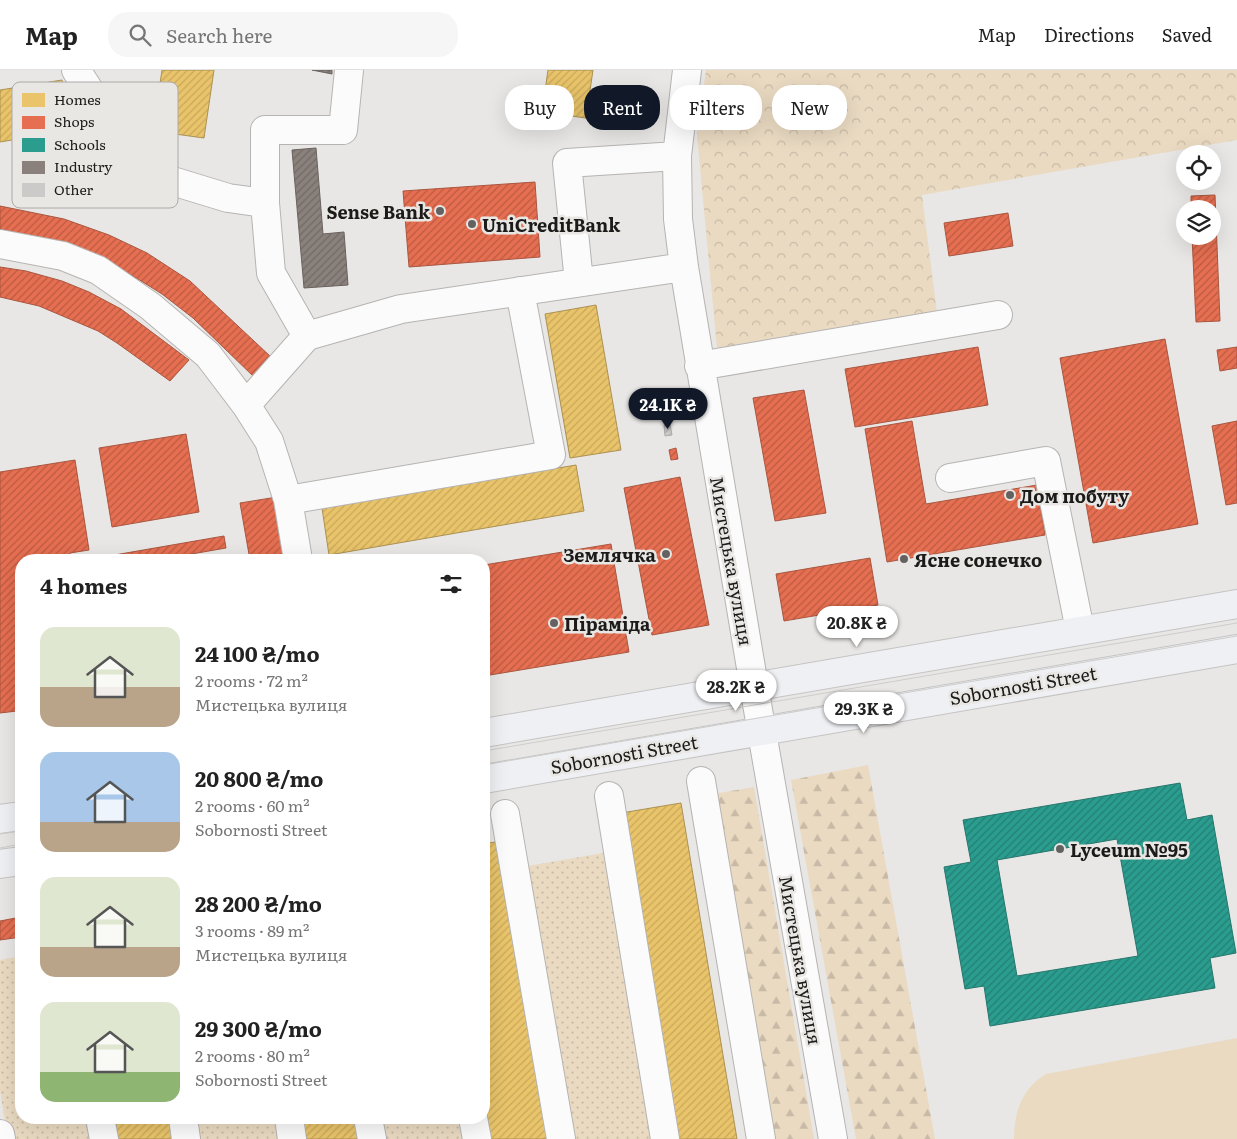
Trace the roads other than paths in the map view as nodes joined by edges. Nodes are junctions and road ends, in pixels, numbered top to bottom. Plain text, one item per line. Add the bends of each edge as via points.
1 (76, 70) edge
2 (349, 70) edge
3 (687, 70) edge
4 (84, 82) edge
5 (677, 156) junction
6 (178, 183) edge
7 (265, 203) junction
8 (0, 244) edge
9 (684, 267) junction
10 (579, 282) junction
11 (520, 291) junction
12 (998, 315) dead end
13 (307, 336) junction
14 (699, 366) junction
15 (246, 405) junction
16 (950, 478) dead end
17 (288, 500) junction
18 (297, 554) edge
19 (1237, 604) edge
20 (1080, 630) junction
21 (1237, 649) edge
22 (754, 687) junction
23 (761, 730) junction
24 (490, 732) edge
25 (490, 778) edge
26 (701, 781) dead end
27 (609, 796) dead end
28 (505, 814) dead end
29 (15, 817) edge
30 (0, 820) edge
31 (15, 862) edge
32 (0, 864) edge
33 (101, 1124) edge
34 (183, 1124) edge
35 (290, 1124) edge
36 (369, 1124) edge
37 (474, 1124) edge
38 (0, 1134) edge
39 (1, 1139) edge
40 (104, 1139) edge
41 (186, 1139) edge
42 (292, 1139) edge
43 (372, 1139) edge
44 (477, 1139) edge
45 (561, 1139) edge
46 (666, 1139) edge
47 (761, 1139) edge
48 (833, 1139) edge

1 - 4 street
2 - 7 street via 343,130 265,130
3 - 5 street, Мистецька вулиця
5 - 9 street, Мистецька вулиця via 678,219
5 - 10 street via 568,163
6 - 7 street via 228,198
7 - 13 street via 271,274
8 - 15 street via 63,256 98,270 150,306 208,355
9 - 10 street
9 - 14 street, Мистецька вулиця
10 - 11 street
11 - 13 street via 400,309
11 - 17 street via 551,455
12 - 14 street
13 - 15 street
14 - 22 street, Мистецька вулиця
15 - 17 street via 269,441
16 - 20 street via 1046,461
17 - 18 street
19 - 20 main road
20 - 22 main road
21 - 23 main road, Sobornosti Street
22 - 23 street, Мистецька вулиця
22 - 24 main road
23 - 25 main road, Sobornosti Street
23 - 48 street, Мистецька вулиця
26 - 47 street
27 - 46 street
28 - 45 street
29 - 30 main road
31 - 32 main road
33 - 40 street
34 - 41 street
35 - 42 street
36 - 43 street
37 - 44 street
38 - 39 street

